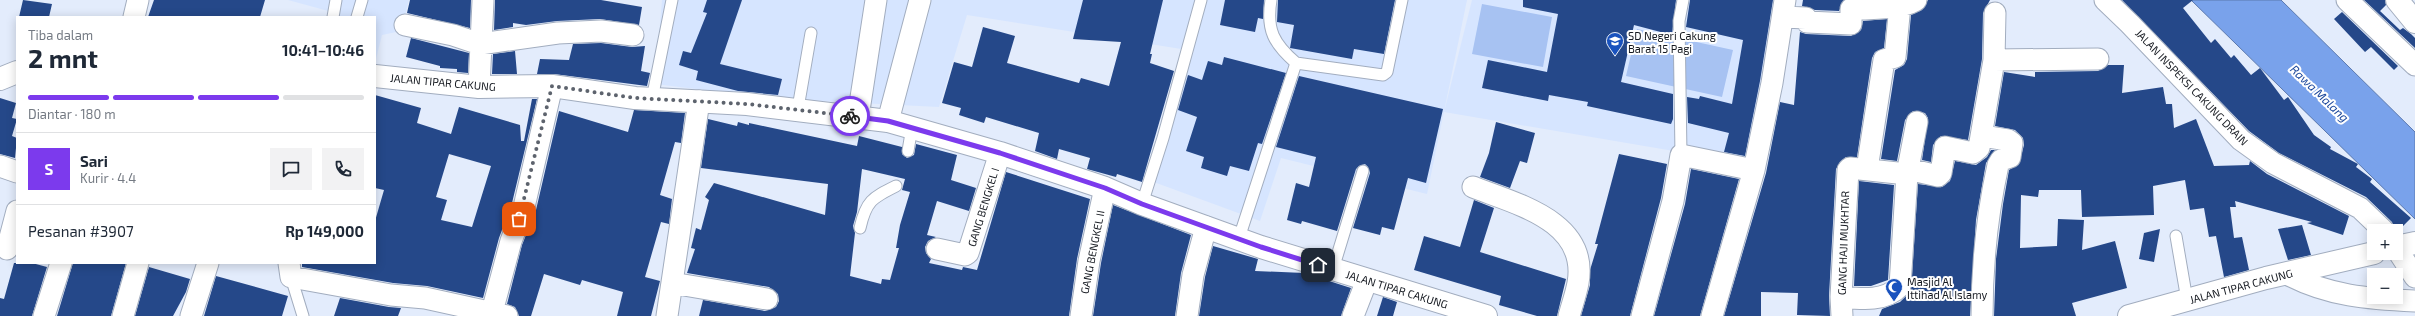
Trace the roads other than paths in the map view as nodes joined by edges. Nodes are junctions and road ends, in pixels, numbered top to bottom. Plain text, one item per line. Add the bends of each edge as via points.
1 (336, 0) edge
2 (362, 0) edge
3 (672, 0) edge
4 (876, 0) edge
5 (920, 0) edge
6 (1201, 0) edge
7 (1272, 0) edge
8 (1402, 0) edge
9 (1683, 0) edge
10 (2105, 0) edge
11 (2347, 0) edge
12 (2397, 0) edge
13 (483, 1) dead end
14 (1908, 2) edge
15 (1784, 9) edge
16 (1995, 13) dead end
17 (333, 16) edge
18 (357, 16) edge
19 (2415, 22) edge
20 (405, 25) dead end
21 (811, 33) dead end
22 (633, 34) dead end
23 (480, 44) junction
24 (2098, 59) dead end
25 (1994, 60) junction
26 (1296, 63) junction
27 (2415, 66) edge
28 (16, 72) edge
29 (376, 76) edge
30 (0, 79) edge
31 (552, 86) junction
32 (479, 87) junction
33 (652, 99) junction
34 (699, 101) junction
35 (798, 108) junction
36 (858, 117) junction
37 (888, 121) junction
38 (1917, 122) dead end
39 (912, 127) junction
40 (1982, 136) junction
41 (908, 152) dead end
42 (1000, 153) junction
43 (1681, 155) junction
44 (0, 166) edge
45 (1754, 170) junction
46 (1857, 170) junction
47 (1363, 171) dead end
48 (1908, 171) junction
49 (16, 172) edge
50 (896, 186) dead end
51 (1473, 187) dead end
52 (1105, 188) junction
53 (1142, 204) junction
54 (11, 213) edge
55 (2377, 224) edge
56 (1206, 227) junction
57 (860, 228) dead end
58 (2176, 236) dead end
59 (1239, 238) junction
60 (2415, 243) edge
61 (2403, 246) edge
62 (936, 248) dead end
63 (6, 249) dead end
64 (2364, 255) edge
65 (2403, 259) edge
66 (61, 264) edge
67 (138, 264) edge
68 (206, 264) edge
69 (1333, 269) junction
70 (290, 270) edge
71 (2287, 274) junction
72 (2415, 277) edge
73 (1367, 280) junction
74 (672, 284) junction
75 (767, 300) dead end
76 (2187, 300) junction
77 (1842, 306) edge
78 (2410, 309) edge
79 (499, 314) edge
80 (44, 316) edge
81 (123, 316) edge
82 (192, 316) edge
83 (303, 316) edge
84 (667, 316) edge
85 (1081, 316) edge
86 (1187, 316) edge
87 (1353, 316) edge
88 (1486, 316) edge
89 (1569, 316) edge
90 (1642, 316) edge
91 (1712, 316) edge
92 (1982, 316) edge
93 (2129, 316) edge

1 - 17 lane
2 - 18 lane
3 - 33 lane
4 - 36 street
5 - 37 street
6 - 53 lane
7 - 26 lane via 1269,13 1271,29 1278,47
8 - 26 lane via 1387,72 1383,75
9 - 43 lane via 1679,21
10 - 55 street, JALAN INSPEKSI CAKUNG DRAIN via 2241,140 2273,163 2360,208
11 - 27 street
12 - 19 street
13 - 23 street
14 - 15 street via 1851,9 1851,24 1807,22 1806,18
14 - 46 street, GANG HAJI MUKHTAR via 1895,57 1884,60
15 - 45 street
16 - 25 street
20 - 23 street via 453,35
21 - 35 lane
22 - 23 street via 600,31 565,33
23 - 32 street
24 - 25 street
25 - 40 street
26 - 59 lane
28 - 30 street
29 - 32 street, JALAN TIPAR CAKUNG
31 - 32 street, JALAN TIPAR CAKUNG
31 - 33 street, JALAN TIPAR CAKUNG
31 - 79 street via 524,207 511,241
33 - 34 street, JALAN TIPAR CAKUNG
34 - 35 street, JALAN TIPAR CAKUNG
34 - 74 street
35 - 36 street, JALAN TIPAR CAKUNG
36 - 37 street, JALAN TIPAR CAKUNG
37 - 39 street, JALAN TIPAR CAKUNG
38 - 48 street
39 - 41 lane
39 - 42 street, JALAN TIPAR CAKUNG
40 - 48 street via 1979,148 1972,153 1945,147 1940,176
40 - 92 street via 2008,140 2012,147 2010,158 2001,160 1998,165 1990,203 1984,240
42 - 52 street, JALAN TIPAR CAKUNG
42 - 62 street, GANG BENGKEL I via 968,253 965,255
43 - 45 street
43 - 90 street via 1673,201
44 - 49 street
45 - 91 street
46 - 48 street
46 - 77 street, GANG HAJI MUKHTAR
47 - 69 lane
48 - 77 street via 1900,286 1896,291 1879,297
50 - 57 lane via 874,197 865,208
51 - 89 street via 1541,215 1556,224 1568,238 1578,266 1578,282
52 - 53 street, JALAN TIPAR CAKUNG
52 - 85 street, GANG BENGKEL II via 1089,261
53 - 56 street, JALAN TIPAR CAKUNG
54 - 63 street
56 - 59 street, JALAN TIPAR CAKUNG
56 - 86 street via 1193,275
58 - 76 lane
59 - 69 street, JALAN TIPAR CAKUNG
60 - 61 street
64 - 71 street, JALAN TIPAR CAKUNG
65 - 72 street
66 - 80 street
67 - 81 street
68 - 82 street
69 - 73 street, JALAN TIPAR CAKUNG
70 - 79 street via 391,295 425,298
70 - 83 lane
71 - 76 street, JALAN TIPAR CAKUNG
71 - 78 street via 2316,289 2375,299
73 - 87 street
73 - 88 street, JALAN TIPAR CAKUNG
74 - 75 street
74 - 84 street
76 - 93 street, JALAN TIPAR CAKUNG

